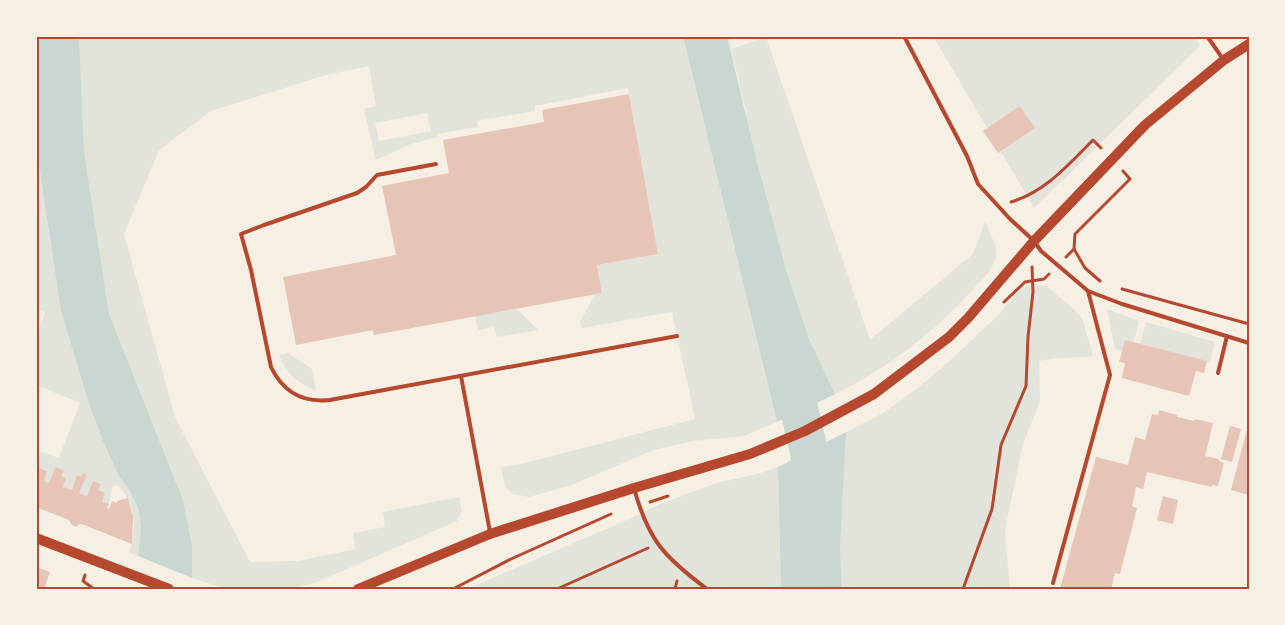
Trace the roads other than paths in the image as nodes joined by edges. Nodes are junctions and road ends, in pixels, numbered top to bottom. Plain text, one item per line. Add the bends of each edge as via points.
1 (904, 36) edge
2 (1207, 36) edge
3 (1249, 44) edge
4 (1224, 60) junction
5 (436, 164) dead end
6 (1034, 241) junction
7 (1088, 291) junction
8 (677, 336) dead end
9 (1226, 336) junction
10 (1249, 343) edge
11 (1218, 373) dead end
12 (461, 376) junction
13 (634, 488) junction
14 (490, 534) junction
15 (36, 538) edge
16 (1053, 583) dead end
17 (169, 589) edge
18 (358, 589) edge
19 (706, 589) edge

1 - 6 lane via 967,156 978,184
2 - 4 lane
3 - 4 main road
4 - 6 main road via 1145,125
5 - 12 lane via 377,175 357,193 242,234 271,367 276,377 297,396 325,401
6 - 7 lane via 1041,251
6 - 13 main road via 949,337 874,394 805,431 750,454
7 - 9 lane
7 - 16 lane via 1110,375
8 - 12 lane
9 - 10 lane
9 - 11 lane
12 - 14 lane
13 - 14 main road
13 - 19 lane via 645,524 657,544 679,568
14 - 18 main road
15 - 17 main road

